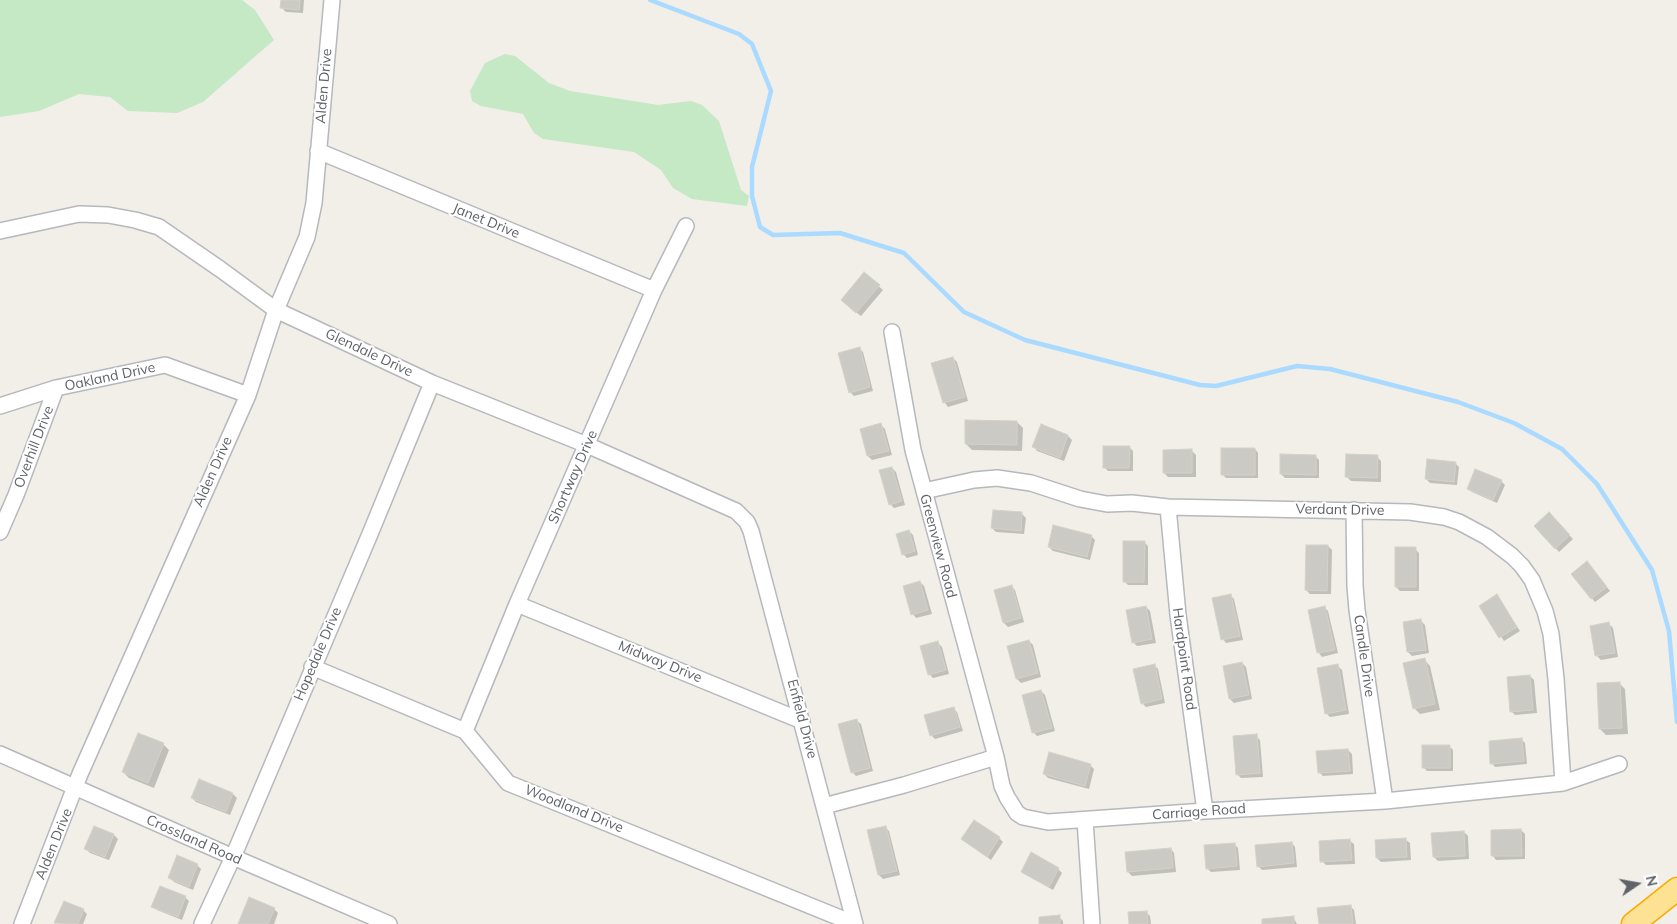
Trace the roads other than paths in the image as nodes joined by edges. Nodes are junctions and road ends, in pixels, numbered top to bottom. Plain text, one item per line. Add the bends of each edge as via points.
1 (332, 0) edge
2 (318, 151) junction
3 (686, 226) dead end
4 (0, 231) edge
5 (654, 290) junction
6 (276, 310) junction
7 (892, 332) dead end
8 (432, 383) junction
9 (56, 388) junction
10 (248, 395) junction
11 (0, 406) edge
12 (587, 445) junction
13 (924, 491) junction
14 (1168, 507) junction
15 (1354, 510) junction
16 (742, 516) joint
17 (0, 532) edge
18 (517, 604) junction
19 (312, 667) junction
20 (802, 720) junction
21 (464, 731) junction
22 (0, 754) edge
23 (996, 757) junction
24 (1619, 764) dead end
25 (1563, 783) junction
26 (76, 788) junction
27 (1385, 801) junction
28 (824, 806) junction
29 (1205, 811) junction
30 (1085, 820) junction
31 (233, 857) junction
32 (1677, 889) edge
33 (385, 923) edge
34 (22, 924) edge
35 (202, 924) edge
36 (855, 924) edge
37 (1092, 924) edge
38 (1633, 924) edge

1 - 2 street, Alden Drive
2 - 5 street, Janet Drive
2 - 6 street, Alden Drive via 314,203 307,237
3 - 5 street, Shortway Drive
4 - 6 street, Glendale Drive via 79,214 108,215 148,223 170,233
5 - 12 street, Shortway Drive
6 - 8 street, Glendale Drive
6 - 10 street, Alden Drive
7 - 13 street, Greenview Road via 913,450
8 - 12 street, Glendale Drive
8 - 19 street, Hopedale Drive
9 - 10 street, Oakland Drive via 165,365
9 - 11 street, Oakland Drive
9 - 17 street, Overhill Drive
10 - 26 street, Alden Drive via 151,610
12 - 16 street, Glendale Drive via 728,506
12 - 18 street, Shortway Drive
13 - 14 street, Verdant Drive via 996,478 1031,483 1107,504
13 - 23 street, Greenview Road
14 - 15 street, Verdant Drive
14 - 29 street, Hardpoint Road via 1178,615
15 - 25 street, Verdant Drive via 1444,517 1487,537 1522,566 1546,611 1551,634
15 - 27 street, Candle Drive via 1357,610
16 - 20 street, Enfield Drive via 752,532
18 - 20 street, Midway Drive
18 - 21 street, Shortway Drive
19 - 21 street, Woodland Drive
19 - 31 street, Hopedale Drive
20 - 28 street, Enfield Drive
21 - 36 street, Woodland Drive via 508,782
22 - 26 street, Crossland Road
23 - 28 street
23 - 30 street, Carriage Road via 1002,786 1017,813 1048,822
24 - 25 street, Carriage Road
25 - 27 street, Carriage Road
26 - 31 street, Crossland Road
26 - 34 street, Alden Drive
27 - 29 street, Carriage Road
28 - 36 street, Enfield Drive
29 - 30 street, Carriage Road
30 - 37 street
31 - 33 street, Crossland Road
31 - 35 street, Hopedale Drive
32 - 38 highway

